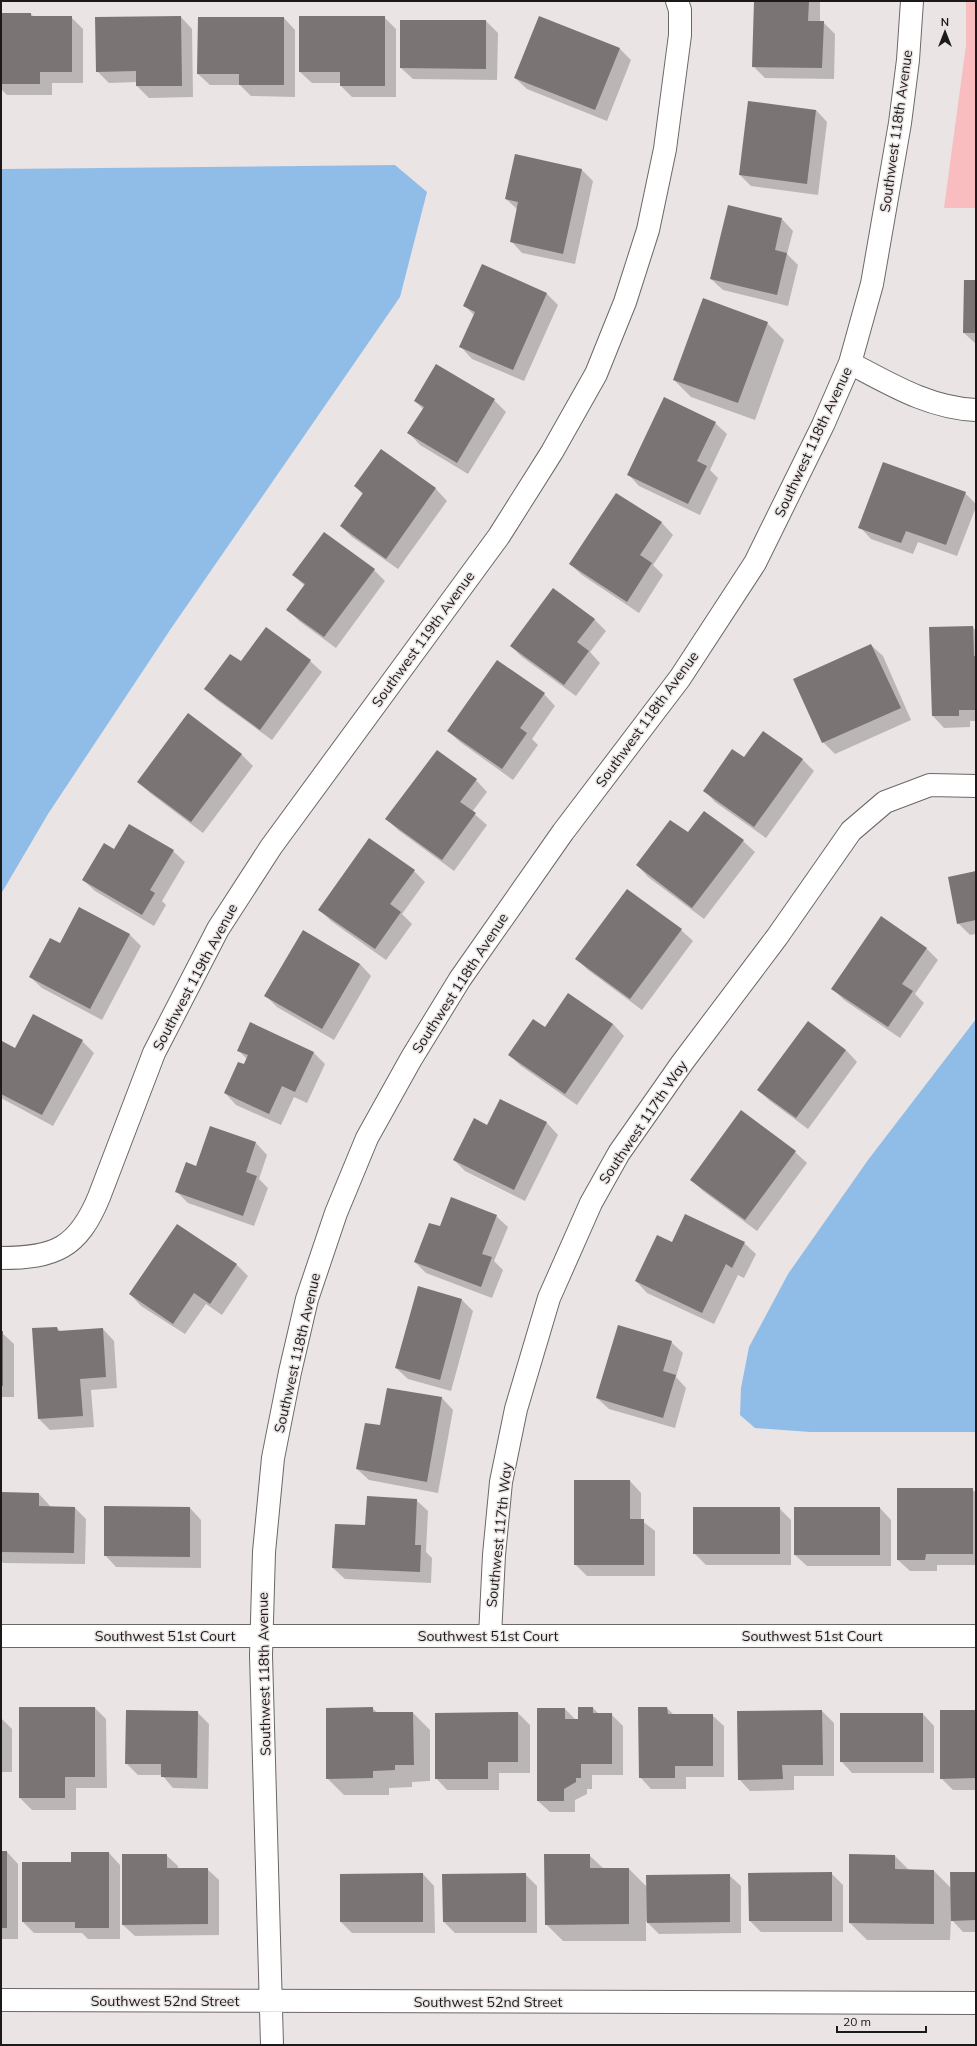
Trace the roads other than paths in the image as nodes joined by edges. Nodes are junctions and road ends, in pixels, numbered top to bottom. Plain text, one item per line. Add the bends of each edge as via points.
1 (677, 1) edge
2 (912, 1) edge
3 (850, 363) junction
4 (976, 410) edge
5 (976, 786) edge
6 (1, 1258) edge
7 (1, 1636) edge
8 (262, 1636) junction
9 (490, 1636) junction
10 (976, 1636) edge
11 (1, 2000) edge
12 (271, 2001) junction
13 (976, 2003) edge
14 (272, 2045) edge

1 - 6 street, Southwest 119th Avenue via 680,10 680,35 665,149 648,230 625,302 596,374 552,452 499,536 276,841 218,929 154,1053 91,1216 82,1231 56,1251 38,1256
2 - 3 street, Southwest 118th Avenue via 901,115 885,212 872,284
3 - 4 street via 913,396 965,410
3 - 8 street, Southwest 118th Avenue via 820,431 755,563 680,678 563,832 460,979 367,1138 336,1213 307,1299 290,1372 273,1458 264,1552
5 - 9 street, Southwest 117th Way via 930,785 885,802 851,831 619,1153 591,1203 550,1298 516,1409 501,1482
7 - 8 street, Southwest 51st Court
8 - 9 street, Southwest 51st Court
8 - 12 street, Southwest 118th Avenue
9 - 10 street, Southwest 51st Court
11 - 12 street, Southwest 52nd Street
12 - 13 street, Southwest 52nd Street
12 - 14 street, Southwest 118th Avenue

